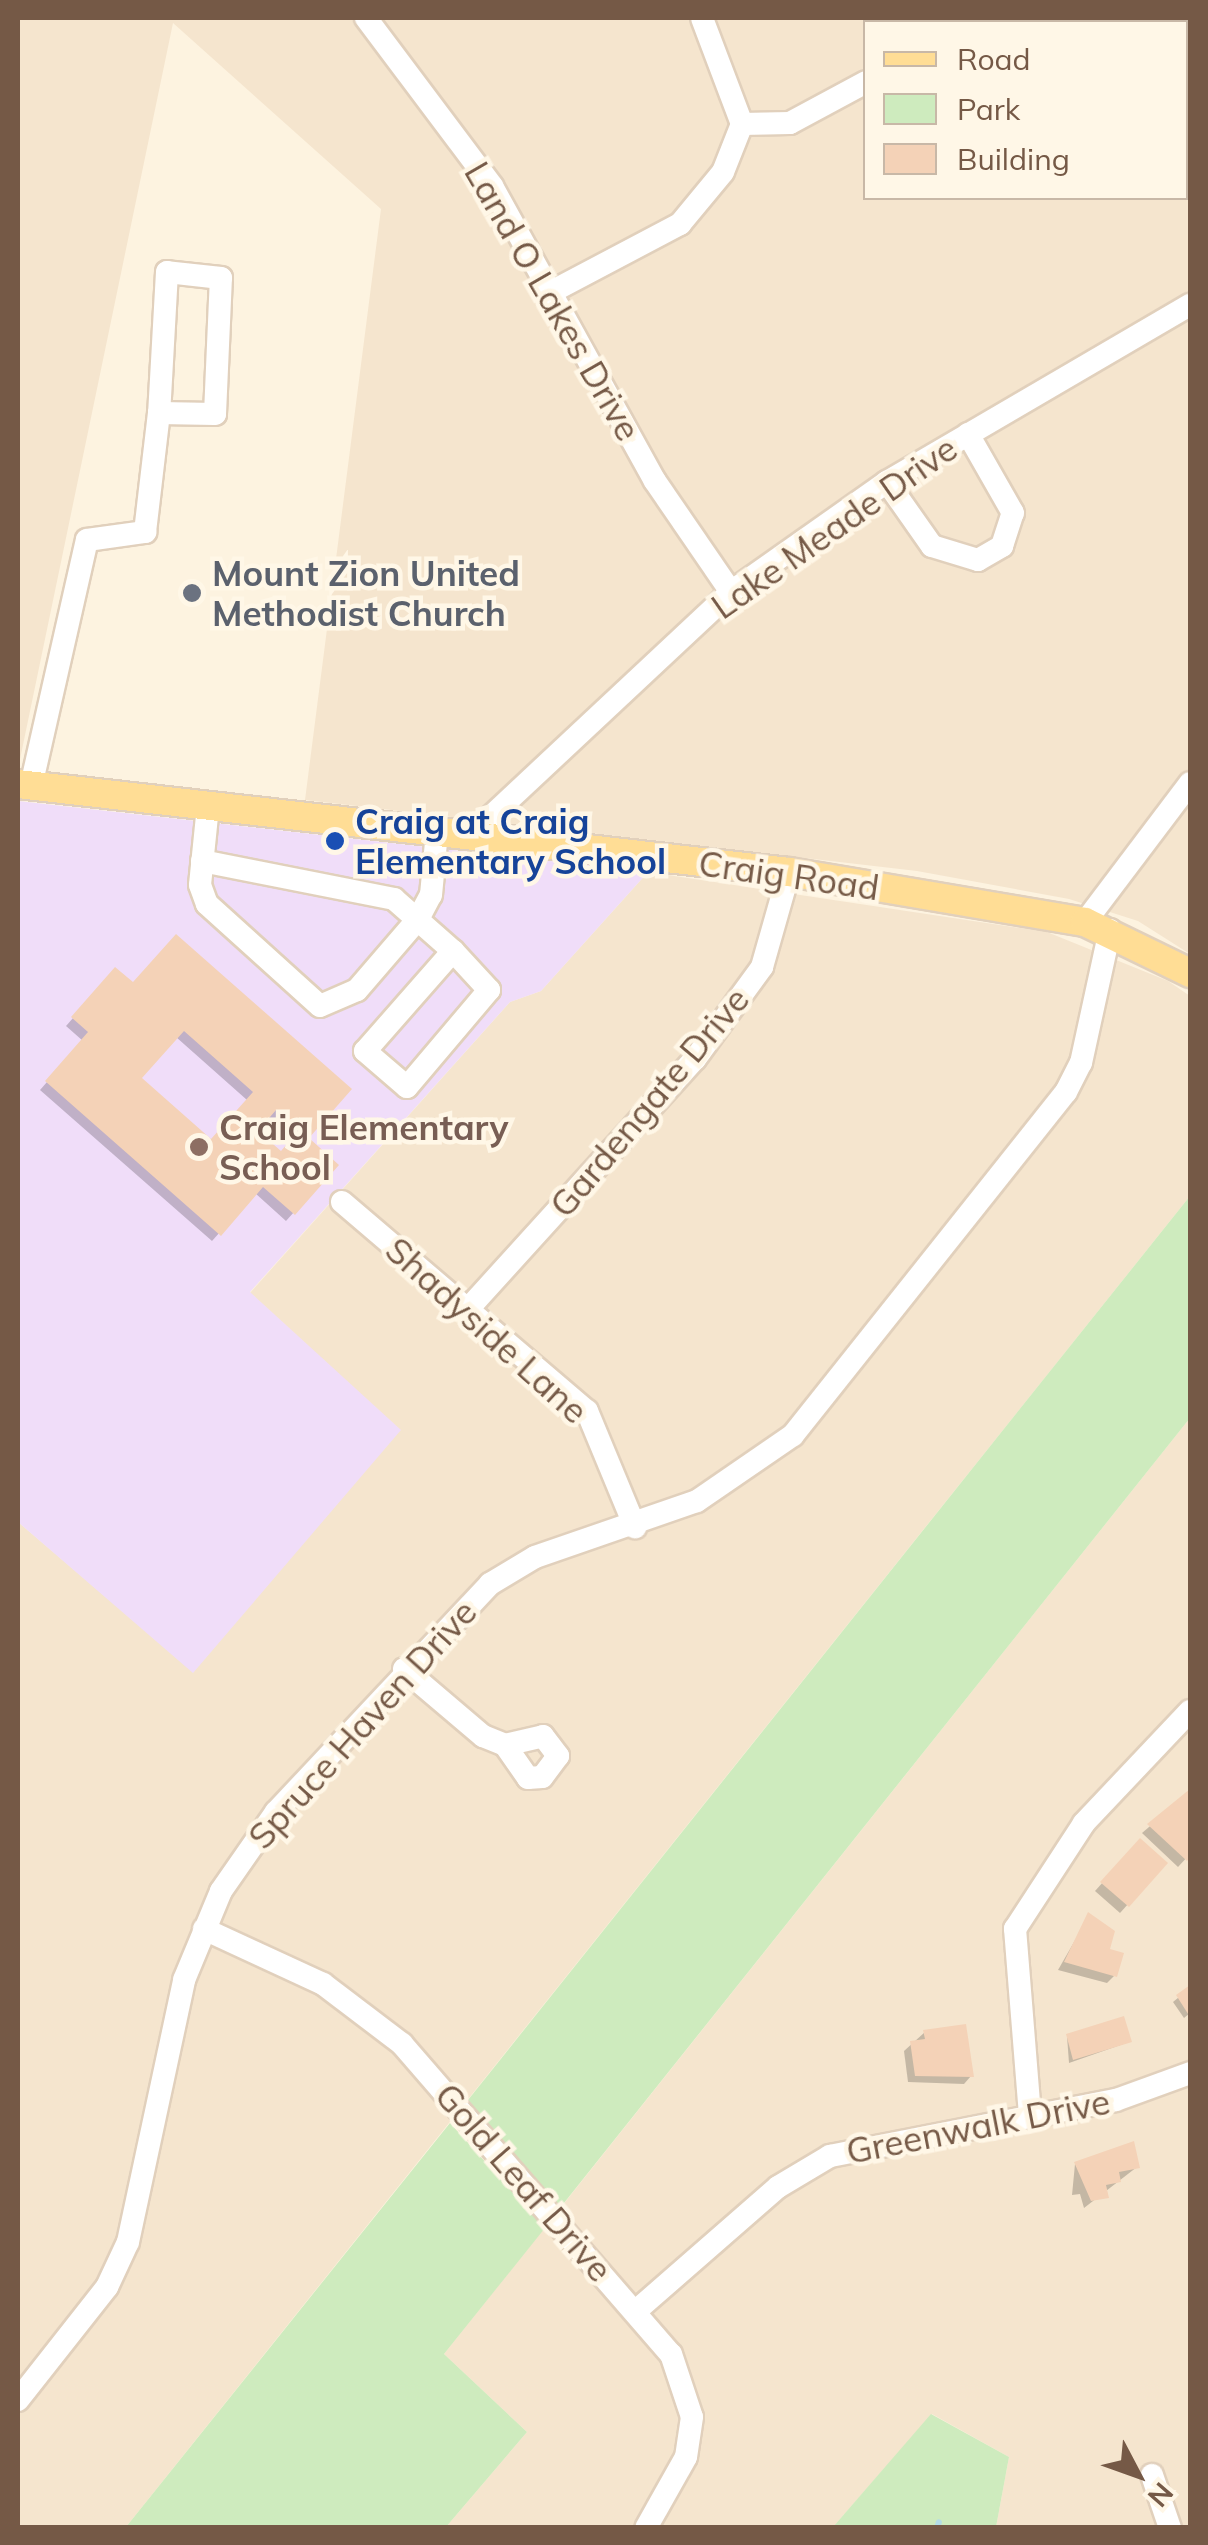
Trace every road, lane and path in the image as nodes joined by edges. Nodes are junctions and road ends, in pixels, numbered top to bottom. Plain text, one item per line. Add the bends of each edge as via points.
1 (366, 18) edge
2 (702, 18) edge
3 (863, 84) edge
4 (742, 124) junction
5 (552, 291) junction
6 (1190, 305) edge
7 (159, 413) junction
8 (968, 434) junction
9 (887, 482) junction
10 (731, 592) junction
11 (1190, 783) edge
12 (24, 785) edge
13 (208, 806) junction
14 (437, 831) junction
15 (469, 837) junction
16 (202, 861) junction
17 (789, 872) junction
18 (418, 919) junction
19 (1097, 926) junction
20 (453, 951) junction
21 (1190, 974) edge
22 (342, 1202) dead end
23 (468, 1310) junction
24 (635, 1526) junction
25 (404, 1669) junction
26 (1190, 1712) edge
27 (504, 1745) dead end
28 (204, 1930) junction
29 (1190, 2074) edge
30 (1030, 2115) junction
31 (636, 2310) junction
32 (18, 2400) edge
33 (1152, 2475) dead end
34 (646, 2528) edge
35 (1170, 2528) edge

1 - 5 street, Land O Lakes Drive via 446,119
2 - 4 street
3 - 4 street via 790,123
4 - 5 street via 723,172 680,224
5 - 10 street, Land O Lakes Drive via 655,482
6 - 8 street, Lake Meade Drive
7 - 7 street via 215,414 222,278 167,272
7 - 12 street via 145,532 87,540
8 - 9 street, Lake Meade Drive
8 - 9 street via 1013,513 1002,546 978,560 932,546
9 - 10 street, Lake Meade Drive
10 - 15 street, Lake Meade Drive
11 - 19 street
12 - 13 main road, Craig Road
13 - 14 main road, Craig Road
13 - 16 street
14 - 15 main road, Craig Road
14 - 18 street via 431,895
15 - 17 main road, Craig Road
16 - 18 street via 394,899
16 - 18 street via 207,904 320,1006 357,990
17 - 19 main road, Craig Road
17 - 23 street, Gardengate Drive via 762,968 695,1059
18 - 20 street
19 - 21 main road, Craig Road
19 - 24 street, Spruce Haven Drive via 1082,1063 1066,1092 794,1435 754,1470
20 - 20 street via 365,1051 407,1087 489,990
22 - 23 street, Shadyside Lane
23 - 24 street, Shadyside Lane via 587,1411
24 - 25 street, Spruce Haven Drive via 535,1557 490,1584
25 - 27 street
25 - 28 street, Spruce Haven Drive via 276,1812
26 - 30 street via 1084,1822 1015,1930
28 - 31 street, Gold Leaf Drive via 359,2006
28 - 32 street, Spruce Haven Drive via 167,2038 143,2202 128,2242 107,2287
29 - 30 street, Greenwalk Drive
30 - 31 street, Greenwalk Drive via 830,2156 778,2186
31 - 34 street, Gold Leaf Drive via 671,2354 692,2417 674,2488
33 - 35 street

